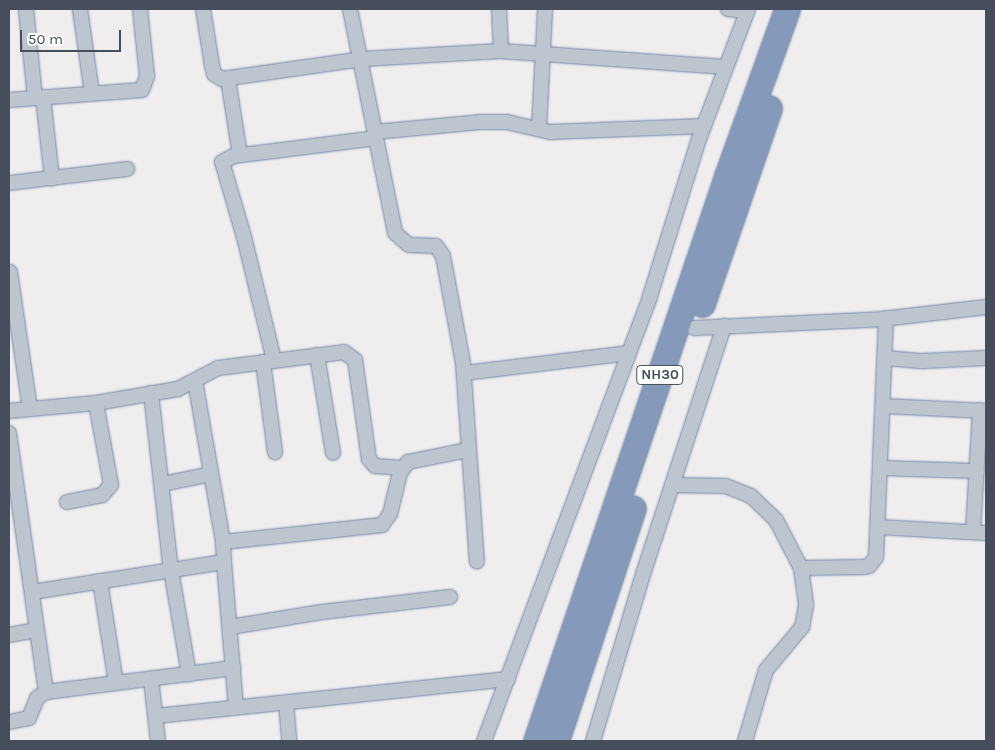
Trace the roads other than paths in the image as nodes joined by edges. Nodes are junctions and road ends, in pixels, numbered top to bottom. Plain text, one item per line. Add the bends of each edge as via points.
1 (26, 9) edge
2 (80, 9) edge
3 (140, 9) edge
4 (203, 9) edge
5 (350, 9) edge
6 (499, 9) edge
7 (545, 9) edge
8 (728, 9) edge
9 (787, 9) edge
10 (804, 9) edge
11 (748, 10) edge
12 (500, 51) junction
13 (544, 54) junction
14 (362, 59) junction
15 (725, 68) junction
16 (228, 79) junction
17 (92, 93) junction
18 (39, 98) junction
19 (9, 100) edge
20 (704, 126) junction
21 (539, 129) junction
22 (375, 135) junction
23 (240, 155) junction
24 (127, 169) dead end
25 (52, 178) junction
26 (9, 183) edge
27 (10, 272) dead end
28 (986, 308) edge
29 (886, 318) junction
30 (724, 326) junction
31 (694, 328) junction
32 (629, 353) junction
33 (317, 355) junction
34 (885, 358) junction
35 (986, 358) edge
36 (268, 361) junction
37 (464, 373) junction
38 (195, 381) junction
39 (151, 393) junction
40 (96, 403) junction
41 (884, 406) junction
42 (30, 409) junction
43 (983, 410) edge
44 (9, 411) edge
45 (9, 433) edge
46 (467, 450) junction
47 (275, 452) dead end
48 (333, 452) dead end
49 (402, 468) junction
50 (881, 468) junction
51 (976, 471) junction
52 (211, 474) junction
53 (12, 478) edge
54 (162, 484) junction
55 (672, 485) junction
56 (67, 502) dead end
57 (878, 527) junction
58 (980, 533) edge
59 (223, 542) junction
60 (224, 562) junction
61 (476, 562) dead end
62 (801, 568) junction
63 (171, 570) junction
64 (100, 581) junction
65 (32, 592) junction
66 (450, 596) dead end
67 (230, 627) junction
68 (37, 630) junction
69 (9, 635) edge
70 (233, 668) junction
71 (189, 674) junction
72 (151, 679) junction
73 (508, 679) junction
74 (116, 683) junction
75 (46, 692) junction
76 (286, 703) junction
77 (236, 707) junction
78 (156, 716) junction
79 (9, 722) edge
80 (158, 741) edge
81 (289, 741) edge
82 (484, 741) edge
83 (536, 741) edge
84 (556, 741) edge
85 (593, 741) edge
86 (745, 741) edge

1 - 18 street
2 - 17 street
3 - 17 street via 146,84 136,92
4 - 16 street via 214,74
5 - 14 street
6 - 12 street
7 - 13 street
8 - 11 street
9 - 83 highway, NH30 via 714,213
10 - 31 highway, NH30
11 - 15 street
12 - 13 street
12 - 14 street
13 - 15 street
13 - 21 street
14 - 16 street
14 - 22 street
15 - 20 street
16 - 23 street
17 - 18 street
18 - 19 street
18 - 25 street
20 - 21 street via 566,132
20 - 32 street
21 - 22 street via 507,122 480,122
22 - 23 street
22 - 37 street via 395,232 409,245 436,246 443,256
23 - 36 street via 224,159 223,168 244,237
24 - 25 street
25 - 26 street
27 - 42 street
28 - 29 street
29 - 30 street
29 - 34 street
30 - 31 street
30 - 55 street
31 - 84 highway, NH30
32 - 37 street
32 - 73 street
33 - 36 street
33 - 48 street
33 - 49 street via 344,352 355,360 369,459 375,466
34 - 35 street via 923,361
34 - 41 street
36 - 38 street via 218,368
36 - 47 street
37 - 46 street
38 - 39 street
38 - 52 street
39 - 40 street
39 - 54 street
40 - 42 street
40 - 56 street via 111,485 102,495
41 - 43 street
41 - 50 street
42 - 44 street
43 - 51 street
45 - 53 street
46 - 49 street via 418,458
46 - 61 street
49 - 59 street via 390,514 382,525
50 - 51 street
50 - 57 street
51 - 58 street
52 - 54 street
52 - 59 street
53 - 65 street
54 - 63 street
55 - 62 street via 726,486 751,496 776,520
55 - 85 street
57 - 58 street
57 - 62 street via 876,557 869,566
59 - 60 street
60 - 63 street
60 - 67 street
62 - 86 street via 806,605 802,627 766,670
63 - 64 street
63 - 71 street
64 - 65 street
64 - 74 street
65 - 68 street
66 - 67 street
67 - 70 street
68 - 69 street
68 - 75 street
70 - 71 street
70 - 77 street
71 - 72 street
72 - 74 street
72 - 78 street
73 - 76 street
73 - 82 street
74 - 75 street
75 - 79 street via 38,698 29,718
76 - 77 street
76 - 81 street
77 - 78 street
78 - 80 street

